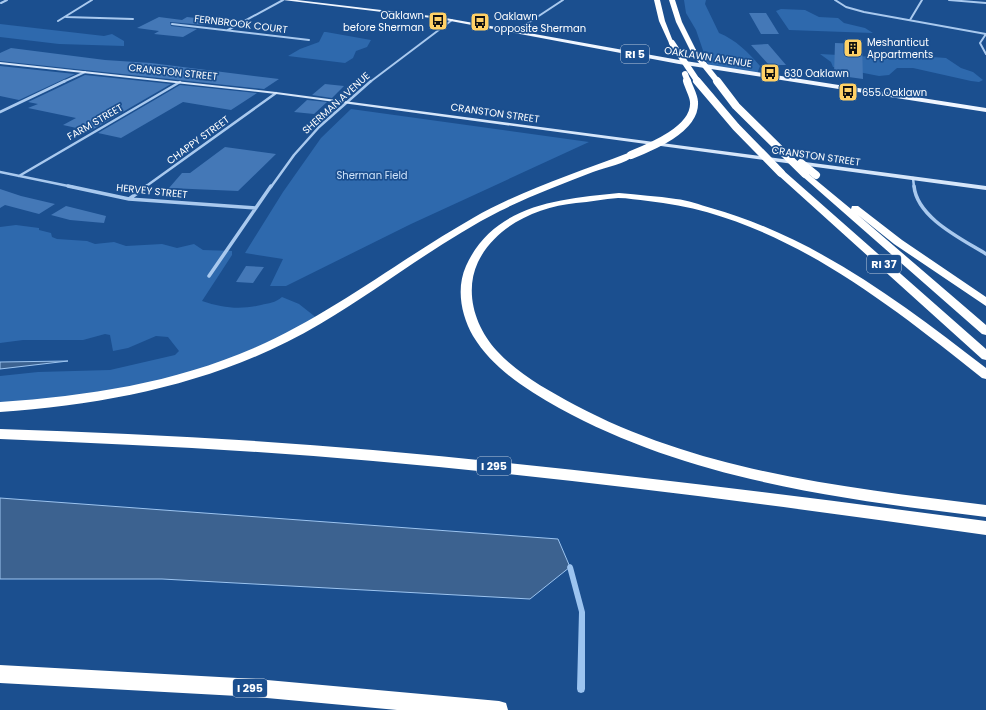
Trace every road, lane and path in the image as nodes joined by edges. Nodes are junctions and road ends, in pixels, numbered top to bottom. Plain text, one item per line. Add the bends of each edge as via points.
1 (7, 0) edge
2 (92, 0) edge
3 (284, 0) edge
4 (562, 0) edge
5 (657, 0) edge
6 (672, 0) edge
7 (835, 0) edge
8 (922, 0) edge
9 (948, 0) edge
10 (2, 3) dead end
11 (986, 3) edge
12 (66, 17) junction
13 (133, 19) dead end
14 (452, 20) junction
15 (910, 20) junction
16 (58, 21) dead end
17 (172, 24) dead end
18 (227, 31) junction
19 (516, 31) junction
20 (986, 34) edge
21 (309, 40) dead end
22 (672, 43) junction
23 (986, 54) edge
24 (0, 63) edge
25 (85, 72) junction
26 (180, 82) junction
27 (276, 93) junction
28 (348, 103) junction
29 (986, 110) edge
30 (0, 112) edge
31 (754, 126) junction
32 (0, 172) edge
33 (19, 176) junction
34 (913, 178) junction
35 (986, 188) edge
36 (129, 199) junction
37 (256, 208) junction
38 (986, 254) edge
39 (209, 276) dead end
40 (986, 302) edge
41 (986, 332) edge
42 (986, 356) edge
43 (986, 375) edge
44 (0, 407) edge
45 (0, 434) edge
46 (986, 511) edge
47 (986, 528) edge
48 (0, 674) edge
49 (499, 710) edge

1 - 10 street
2 - 12 street
3 - 14 main road, OAKLAWN AVENUE / RI 5
3 - 18 street
4 - 19 street
5 - 22 highway, RI 37 via 662,21
6 - 31 highway, RI 37, bridge via 679,22 694,52
7 - 15 street via 852,9
8 - 15 street
9 - 11 street
12 - 13 street
12 - 16 street
14 - 19 main road, OAKLAWN AVENUE / RI 5
14 - 28 street, SHERMAN AVENUE via 380,74
15 - 20 street
17 - 18 street, FERNBROOK COURT
18 - 21 street, FERNBROOK COURT
19 - 29 main road, OAKLAWN AVENUE / RI 5 via 679,62
20 - 23 street via 980,43
22 - 42 highway, RI 37, bridge via 708,98 750,144
22 - 44 highway, bridge via 692,92 693,110 682,126 654,146 532,192 495,210 299,330 238,359 186,378 127,392 68,401
24 - 25 street, CRANSTON STREET
25 - 26 street, CRANSTON STREET
25 - 30 street
26 - 27 street, CRANSTON STREET
26 - 33 street, FARM STREET
27 - 28 street, CRANSTON STREET
27 - 36 street, CHAPPY STREET
28 - 34 street, CRANSTON STREET
28 - 37 street, SHERMAN AVENUE via 308,139
31 - 40 highway, bridge via 898,242
31 - 41 highway, RI 37, bridge via 805,174
32 - 33 street, HERVEY STREET
33 - 36 street, HERVEY STREET
34 - 35 street, CRANSTON STREET
34 - 38 street via 916,195 925,210
36 - 37 street, HERVEY STREET
37 - 39 street, SHERMAN AVENUE
43 - 46 highway via 892,304 816,256 738,219 670,200 598,196 555,203 529,212 491,237 474,259 466,282 472,323 502,363 560,404 617,431 688,456 778,478 906,501
45 - 47 highway, I 295 via 289,449 490,465 740,494
48 - 49 highway, I 295 via 264,689

